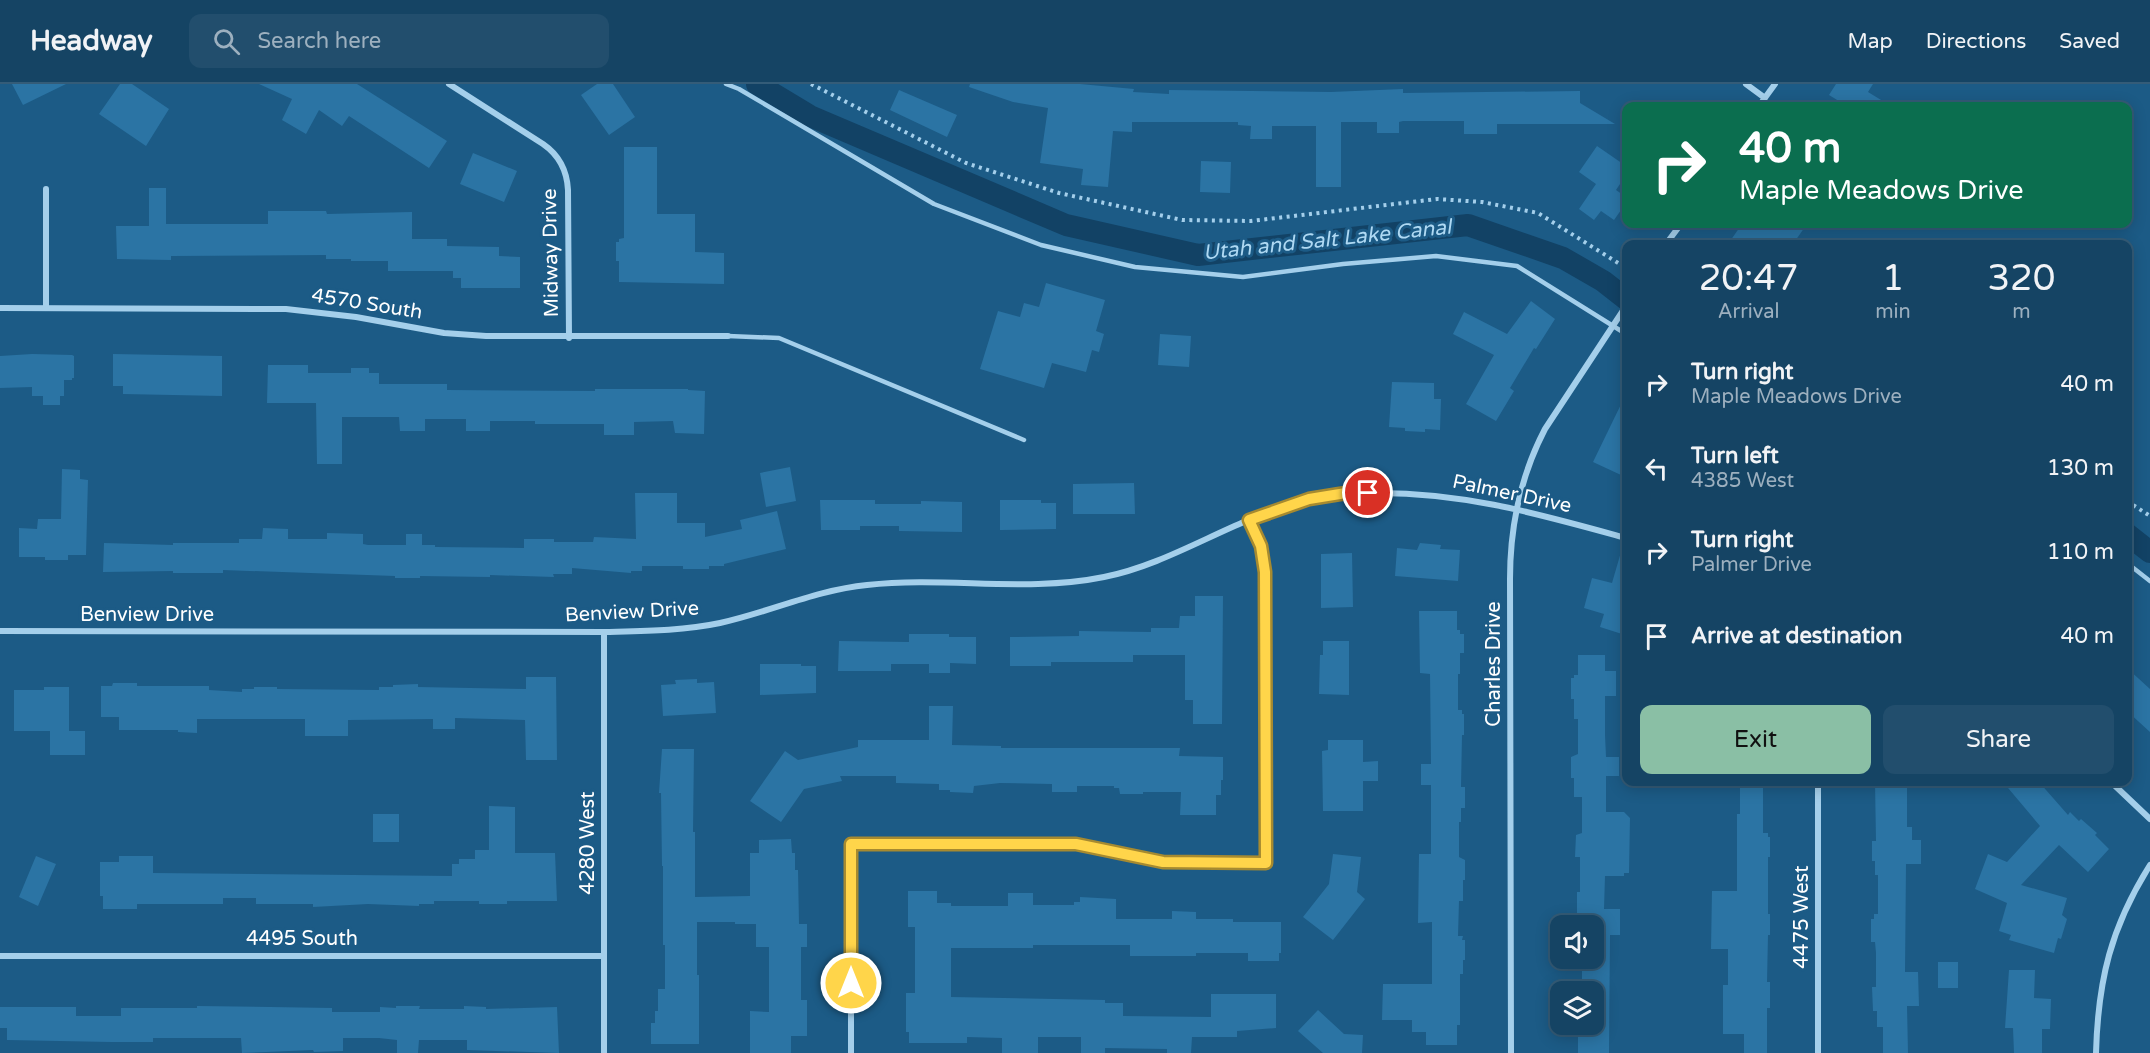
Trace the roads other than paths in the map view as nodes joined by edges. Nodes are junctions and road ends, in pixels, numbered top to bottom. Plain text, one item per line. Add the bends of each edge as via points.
1 (449, 84) edge
2 (726, 84) edge
3 (1746, 84) edge
4 (1775, 84) edge
5 (1765, 98) junction
6 (1762, 102) edge
7 (46, 189) dead end
8 (0, 308) edge
9 (46, 308) junction
10 (1622, 312) edge
11 (1613, 326) junction
12 (1622, 332) edge
13 (729, 336) joint
14 (569, 338) junction
15 (1024, 440) dead end
16 (1517, 508) junction
17 (1249, 520) junction
18 (1622, 537) edge
19 (2132, 567) edge
20 (2150, 581) edge
21 (0, 631) edge
22 (604, 633) junction
23 (1818, 786) edge
24 (2115, 786) edge
25 (2150, 819) edge
26 (2150, 865) edge
27 (0, 956) edge
28 (604, 956) junction
29 (604, 1053) edge
30 (851, 1053) edge
31 (1511, 1053) edge
32 (1818, 1053) edge
33 (2096, 1053) edge

1 - 14 street, Midway Drive via 551,150 566,173
2 - 11 lane via 934,204 1041,245 1135,267 1244,277 1436,256 1517,266
3 - 5 street
4 - 5 street
5 - 6 street
7 - 9 street
8 - 9 street, 4570 South
9 - 14 street, 4570 South via 286,309 465,335
10 - 11 street, Charles Drive
11 - 12 lane
11 - 16 street, Charles Drive via 1535,447
13 - 14 street, 4570 South
13 - 15 lane via 779,338
16 - 17 street, Palmer Drive via 1439,495 1346,493 1309,499
16 - 18 street, Palmer Drive
16 - 31 street, Charles Drive via 1510,579
17 - 22 street, Benview Drive via 1155,561 1104,577 1048,584 866,585 809,596 717,624
17 - 30 street via 1261,546 1265,572 1266,863 1163,862 1076,844 851,844
19 - 20 lane
21 - 22 street, Benview Drive
22 - 28 street, 4280 West
23 - 32 street, 4475 West
24 - 25 street
26 - 33 street via 2116,929 2104,970
27 - 28 street, 4495 South
28 - 29 street, 4280 West

